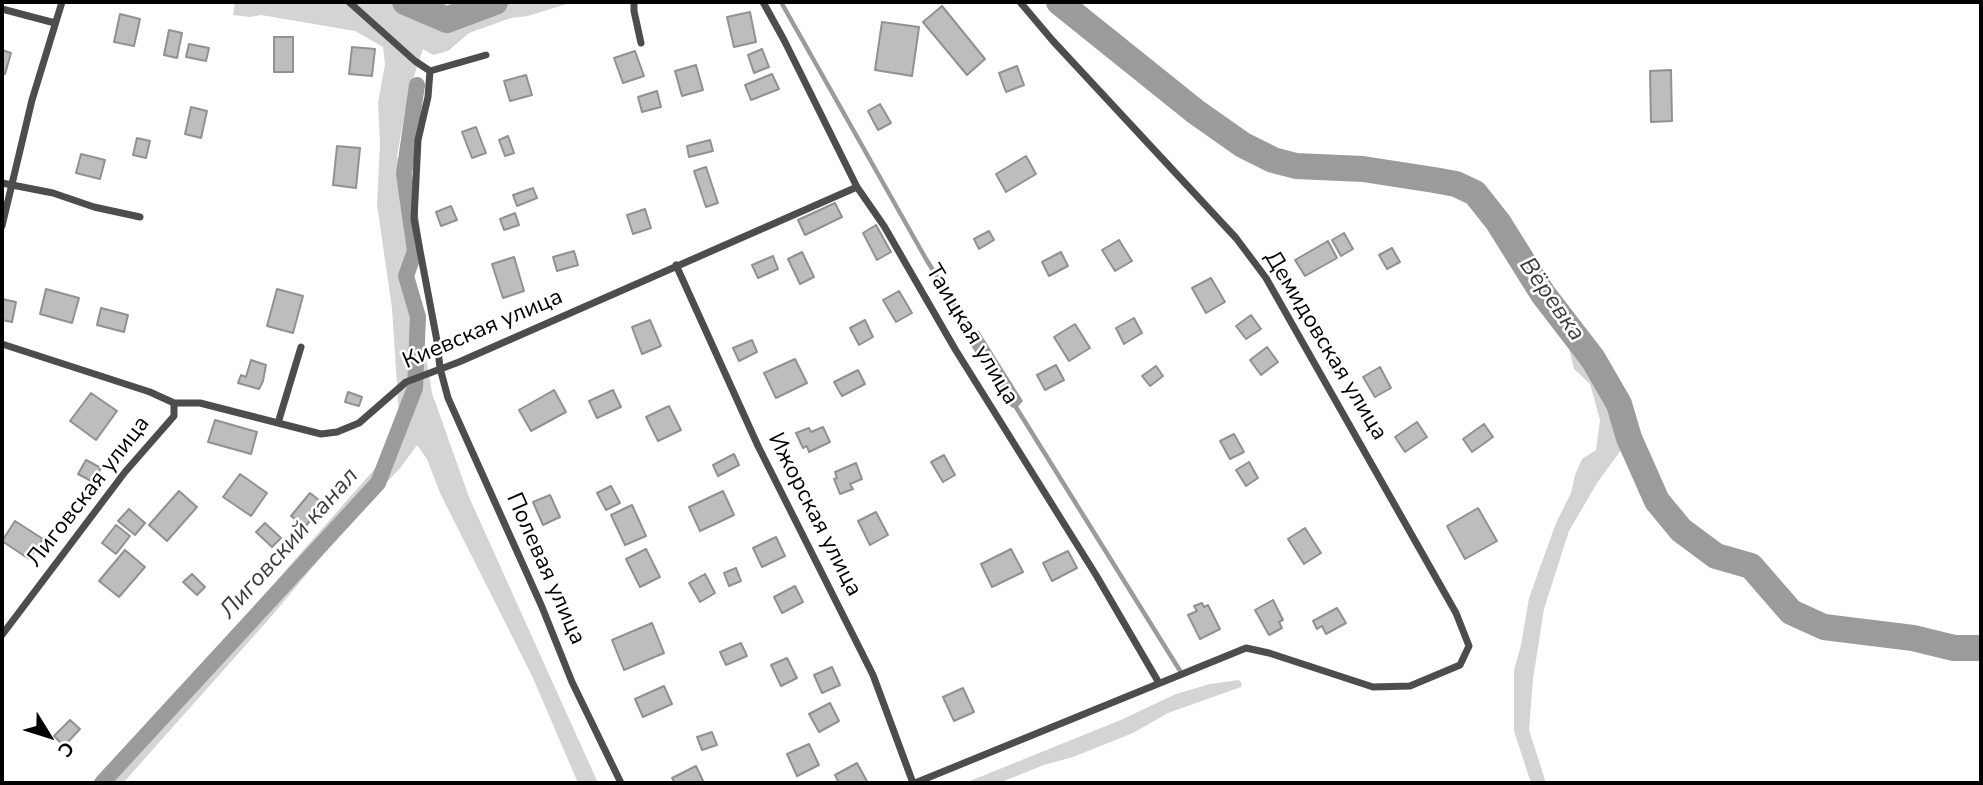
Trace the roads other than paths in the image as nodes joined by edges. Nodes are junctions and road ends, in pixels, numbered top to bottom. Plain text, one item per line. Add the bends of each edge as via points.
1 (62, 2) edge
2 (349, 2) edge
3 (634, 2) edge
4 (763, 2) edge
5 (1020, 2) edge
6 (2, 9) edge
7 (55, 23) junction
8 (641, 43) dead end
9 (486, 55) dead end
10 (430, 71) junction
11 (2, 183) edge
12 (13, 185) junction
13 (857, 187) junction
14 (140, 217) dead end
15 (2, 226) edge
16 (676, 265) junction
17 (2, 344) edge
18 (301, 346) dead end
19 (440, 368) junction
20 (174, 403) junction
21 (278, 423) junction
22 (2, 635) edge
23 (1158, 682) junction
24 (621, 783) edge
25 (914, 783) edge

1 - 7 street
2 - 10 street
3 - 8 street
4 - 13 street, Таицкая улица
5 - 23 street, Демидовская улица via 1236,238 1266,278 1456,613 1469,646 1460,665 1410,686 1373,687 1246,648
6 - 7 street
7 - 12 street
9 - 10 street
10 - 19 street, Полевая улица via 418,140 414,219
11 - 12 street
12 - 14 street
12 - 15 street
13 - 16 street, Киевская улица
13 - 23 street, Таицкая улица
16 - 19 street, Киевская улица
16 - 25 street, Ижорская улица via 758,446 873,675
17 - 20 street, Киевская улица
18 - 21 street
19 - 21 street, Киевская улица via 406,382 359,423 337,432 321,434
19 - 24 street, Полевая улица via 448,398
20 - 21 street, Киевская улица via 200,402
20 - 22 street, Лиговская улица via 174,416 125,472
23 - 25 street

